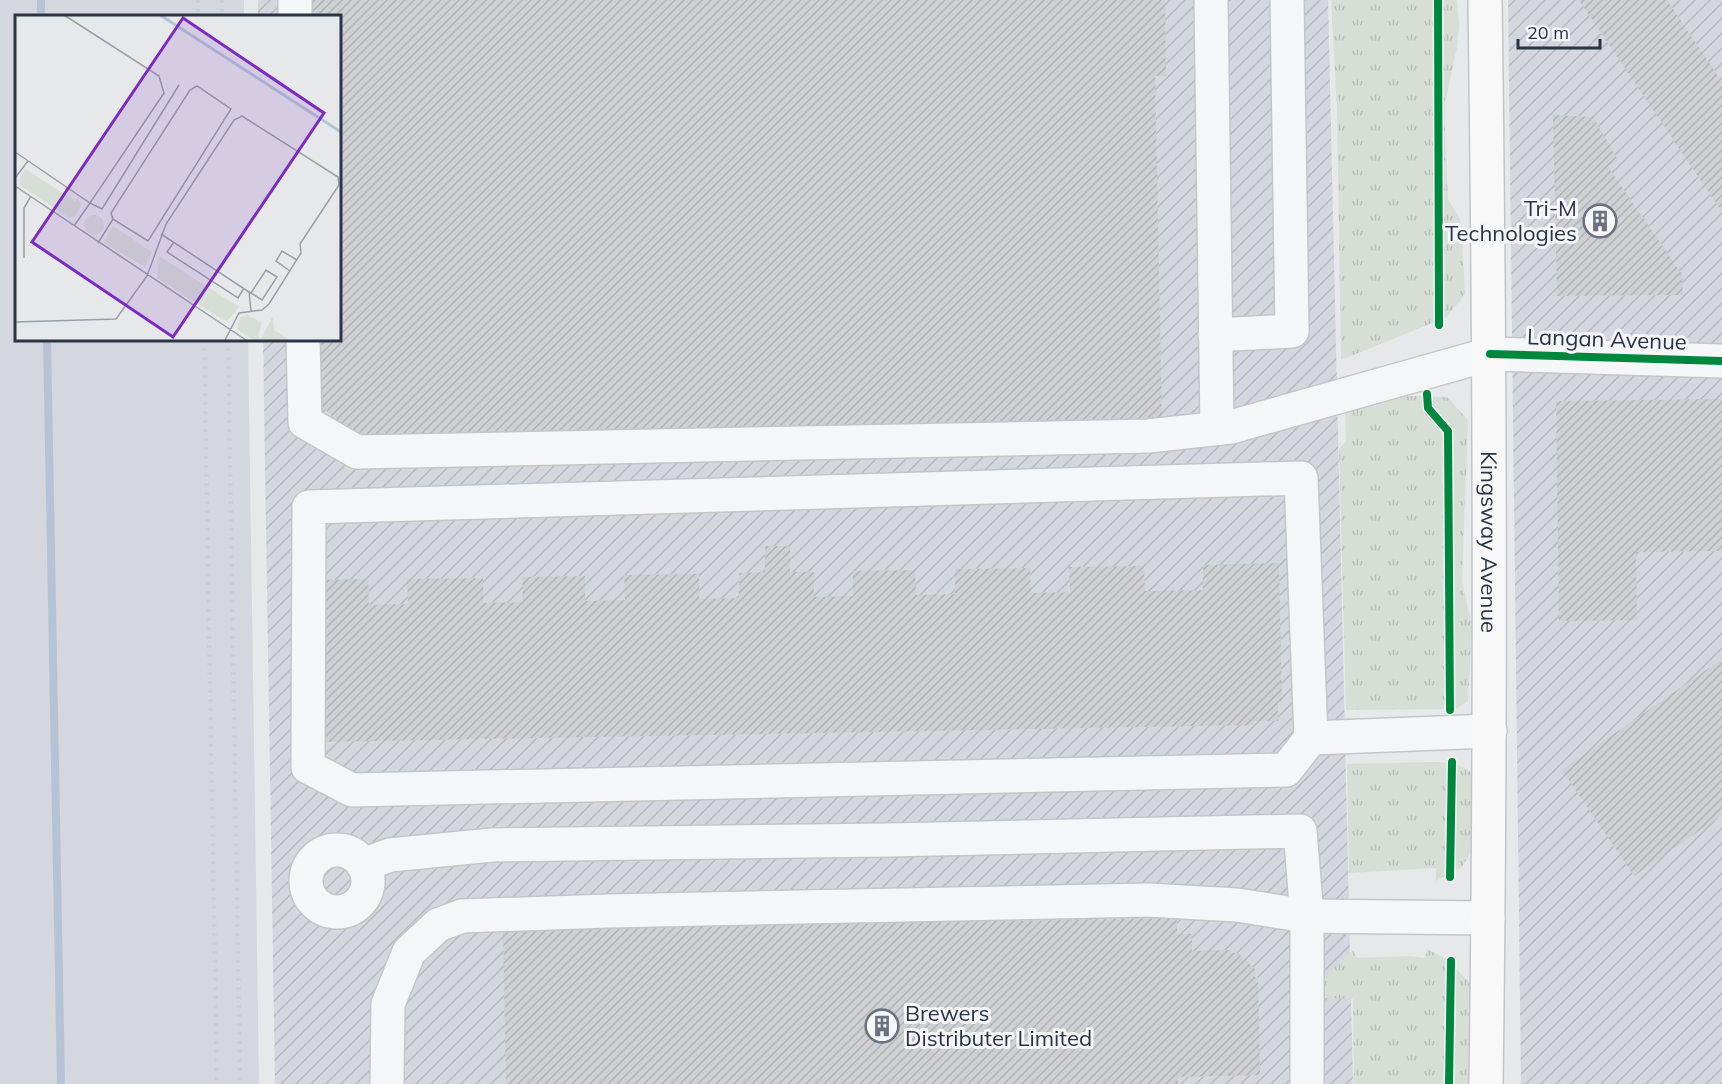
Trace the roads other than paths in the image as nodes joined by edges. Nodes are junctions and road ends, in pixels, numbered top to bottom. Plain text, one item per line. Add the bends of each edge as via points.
1 (1211, 0) edge
2 (1287, 0) edge
3 (1485, 0) edge
4 (1215, 335) junction
5 (303, 340) edge
6 (1490, 354) junction
7 (1722, 361) edge
8 (1217, 428) junction
9 (1490, 731) junction
10 (1311, 738) junction
11 (363, 865) dead end
12 (1307, 916) junction
13 (1488, 918) junction
14 (387, 1084) edge
15 (1307, 1084) edge
16 (1486, 1084) edge

1 - 4 street
2 - 4 street via 1292,332
3 - 6 main road, Kingsway Avenue
4 - 8 street
5 - 8 street, Langan Avenue via 305,422 357,452 1148,436
6 - 7 street, Langan Avenue
6 - 8 street, Langan Avenue
6 - 9 main road, Kingsway Avenue
9 - 10 street
9 - 13 main road, Kingsway Avenue
10 - 10 street via 1301,478 309,507 308,766 352,790 1286,770
11 - 12 street via 390,855 492,845 1300,831
12 - 13 street
12 - 14 street via 1237,905 1148,900 462,916 438,925 409,952 388,1004
12 - 15 street
13 - 16 main road, Kingsway Avenue

